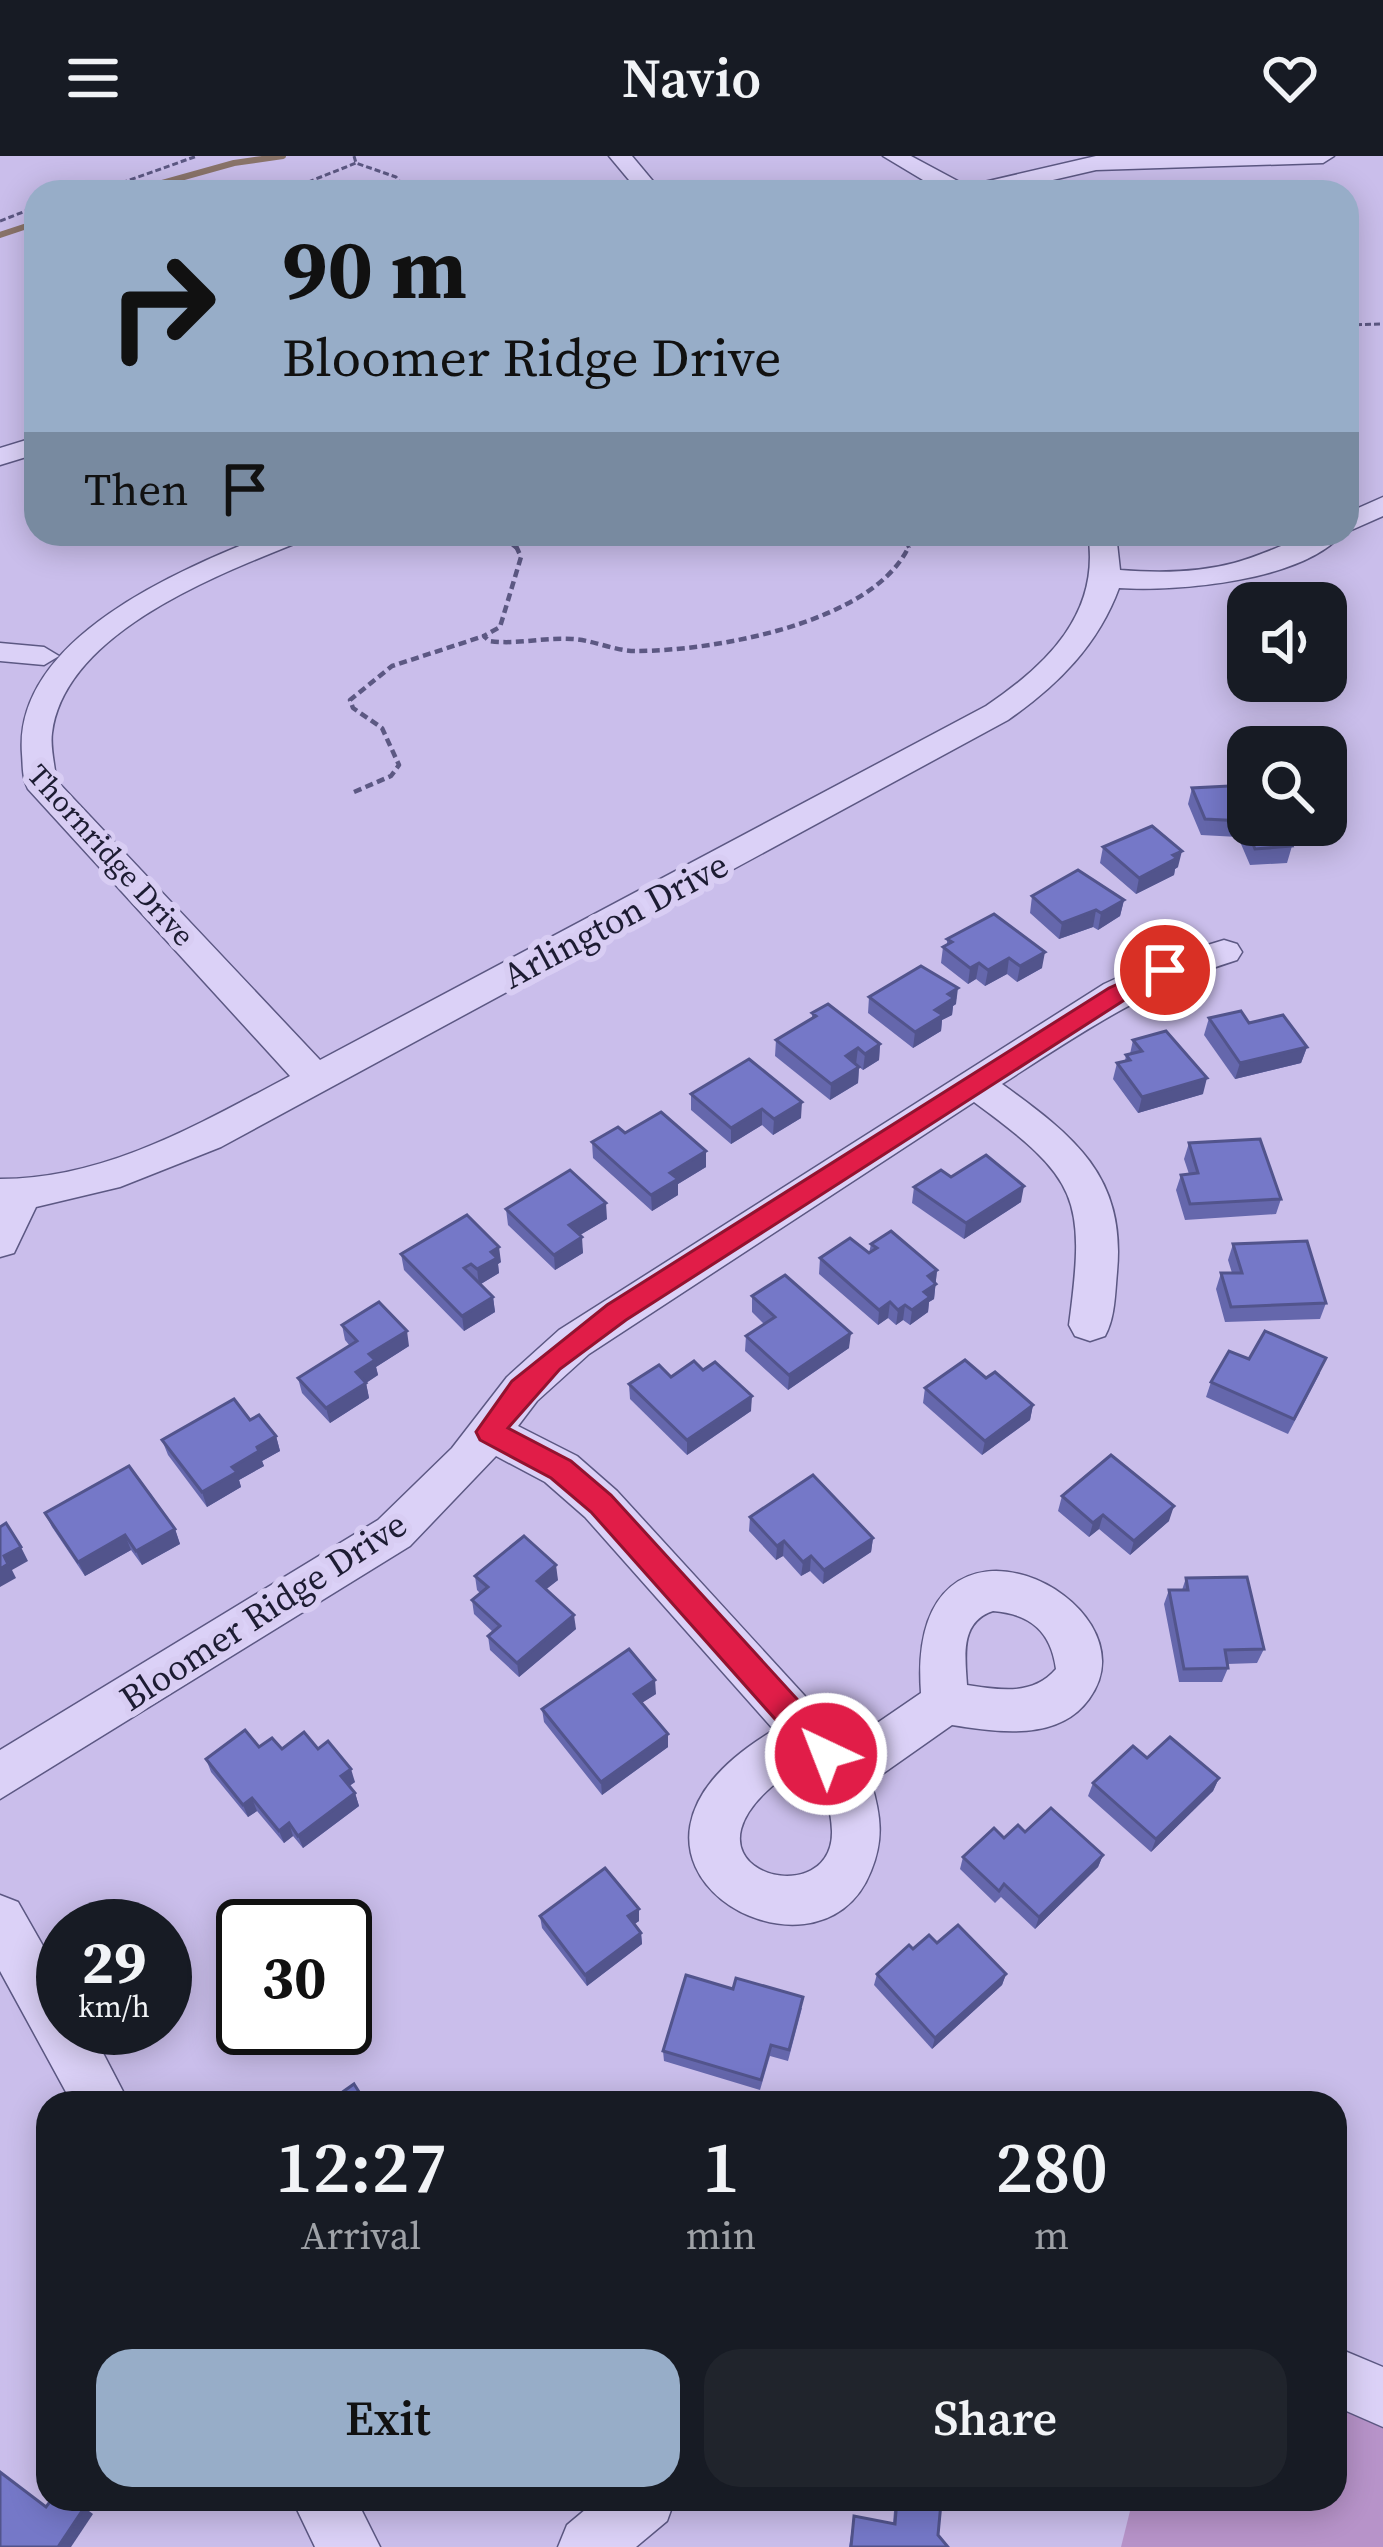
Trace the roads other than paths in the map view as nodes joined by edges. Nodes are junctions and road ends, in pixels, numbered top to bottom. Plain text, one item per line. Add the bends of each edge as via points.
1 (620, 156) edge
2 (894, 156) edge
3 (1323, 156) edge
4 (641, 180) edge
5 (938, 180) edge
6 (1023, 180) edge
7 (265, 546) edge
8 (1103, 546) edge
9 (1305, 546) edge
10 (1106, 578) junction
11 (0, 652) edge
12 (44, 656) junction
13 (1224, 952) dead end
14 (316, 1078) junction
15 (976, 1084) junction
16 (11, 1195) edge
17 (0, 1242) edge
18 (1090, 1325) dead end
19 (490, 1432) junction
20 (945, 1703) dead end
21 (808, 1735) junction
22 (844, 1773) junction
23 (0, 1776) edge
24 (0, 1920) edge
25 (95, 2091) edge
26 (1347, 2381) edge
27 (1383, 2397) edge
28 (329, 2511) edge
29 (631, 2511) edge
30 (349, 2547) edge
31 (589, 2547) edge

1 - 4 street
2 - 5 street
3 - 6 street via 1096,163
7 - 12 street via 109,610
8 - 10 street
9 - 10 street via 1215,578
10 - 14 street, Arlington Drive via 1076,641 1033,690
11 - 12 street
12 - 14 street, Thornridge Drive via 21,699 25,764
13 - 15 street, Bloomer Ridge Drive via 1118,993
14 - 16 street, Arlington Drive via 158,1158
15 - 18 street via 1048,1140 1087,1186 1098,1216
15 - 19 street, Bloomer Ridge Drive via 574,1342
16 - 17 street
19 - 21 street via 561,1469 601,1504
19 - 23 street, Bloomer Ridge Drive via 433,1499 375,1546
20 - 22 street
21 - 22 street
21 - 22 street via 721,1805 714,1850 740,1887 783,1903 808,1900 841,1880 857,1845
24 - 25 street
26 - 27 street
28 - 30 street
29 - 31 street

